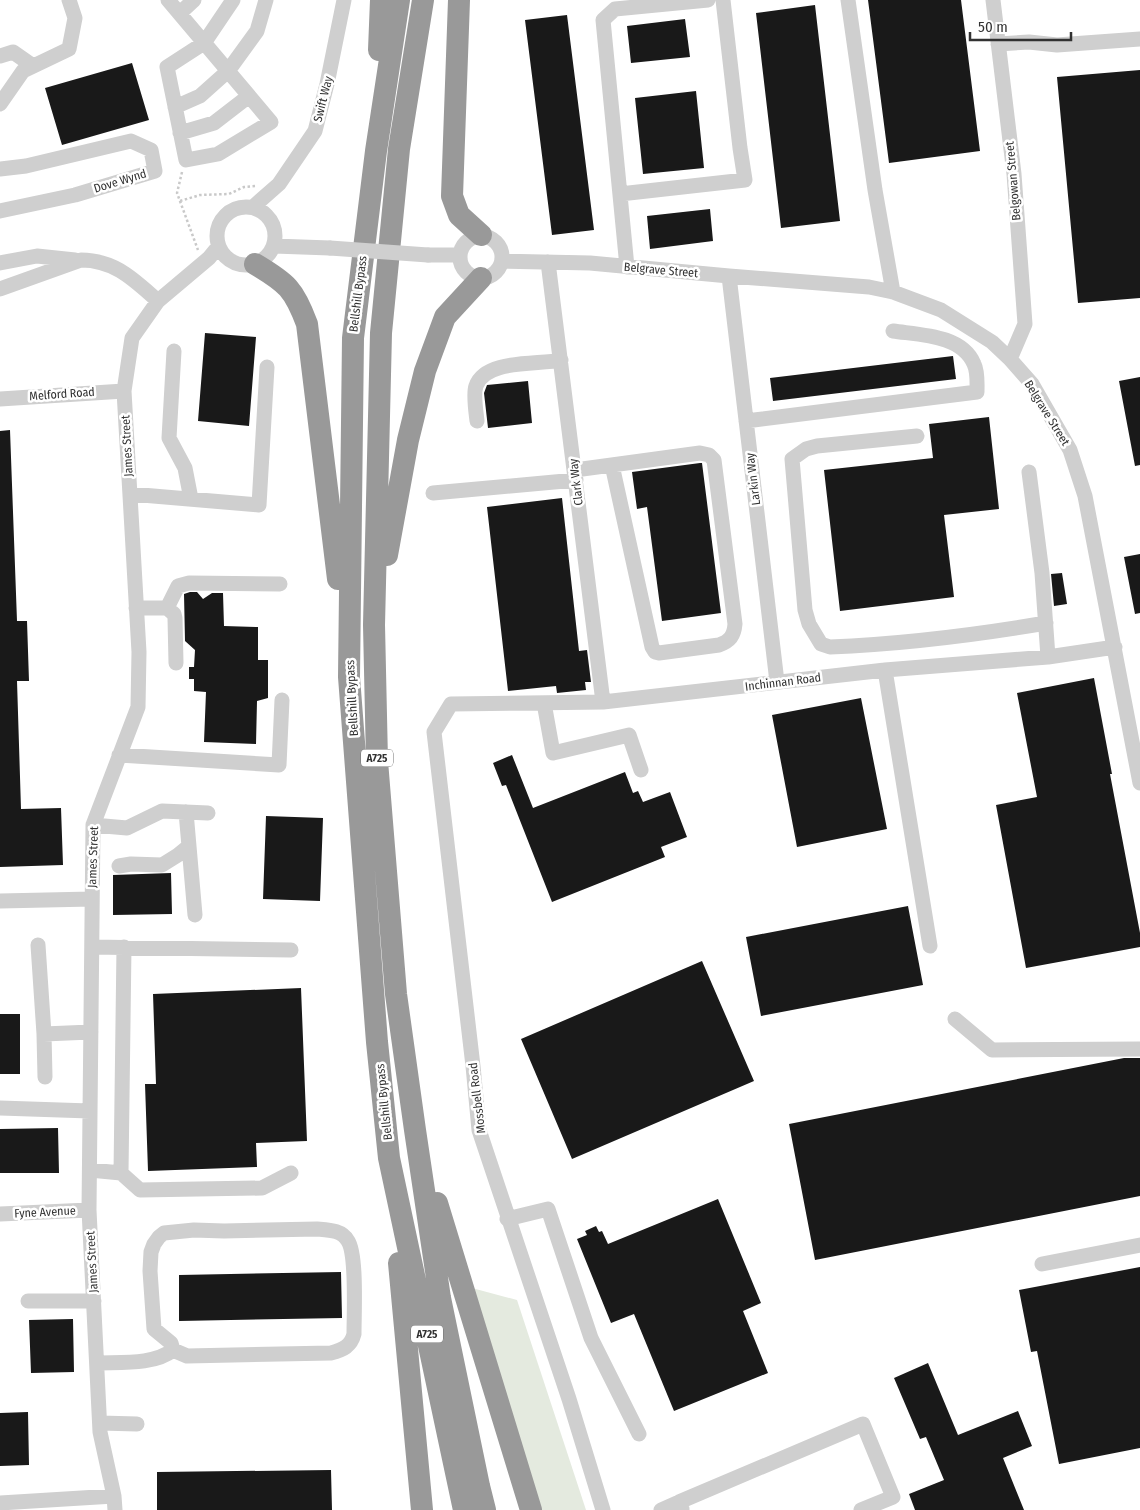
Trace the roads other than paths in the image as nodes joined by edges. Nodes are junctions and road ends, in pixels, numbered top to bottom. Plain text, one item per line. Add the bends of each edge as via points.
1 (69, 0) edge
2 (168, 0) edge
3 (194, 0) edge
4 (233, 0) edge
5 (266, 0) edge
6 (344, 0) edge
7 (381, 0) edge
8 (399, 0) edge
9 (422, 0) edge
10 (459, 0) edge
11 (708, 0) edge
12 (723, 0) edge
13 (848, 0) edge
14 (993, 0) edge
15 (180, 14) junction
16 (1140, 39) edge
17 (204, 43) junction
18 (998, 44) junction
19 (0, 56) edge
20 (33, 66) junction
21 (228, 71) junction
22 (249, 96) junction
23 (0, 104) edge
24 (175, 107) junction
25 (180, 133) junction
26 (376, 151) junction
27 (0, 168) edge
28 (620, 194) junction
29 (253, 207) junction
30 (0, 211) edge
31 (481, 236) junction
32 (274, 246) junction
33 (218, 247) junction
34 (460, 255) junction
35 (81, 260) junction
36 (502, 261) junction
37 (548, 262) junction
38 (0, 263) edge
39 (256, 264) junction
40 (627, 267) junction
41 (729, 276) junction
42 (481, 278) junction
43 (0, 289) edge
44 (893, 292) junction
45 (158, 301) junction
46 (893, 331) dead end
47 (174, 351) dead end
48 (1010, 359) junction
49 (561, 360) junction
50 (267, 367) dead end
51 (124, 390) junction
52 (0, 399) edge
53 (746, 420) junction
54 (477, 421) dead end
55 (917, 436) dead end
56 (612, 465) junction
57 (1028, 472) dead end
58 (575, 475) junction
59 (433, 493) dead end
60 (130, 494) junction
61 (191, 499) junction
62 (280, 584) dead end
63 (136, 608) junction
64 (167, 608) junction
65 (1046, 623) junction
66 (374, 625) junction
67 (1115, 647) junction
68 (1048, 657) junction
69 (176, 663) dead end
70 (885, 670) junction
71 (349, 677) junction
72 (776, 682) junction
73 (282, 700) dead end
74 (603, 702) junction
75 (544, 703) junction
76 (452, 704) joint
77 (119, 755) junction
78 (641, 770) dead end
79 (1140, 783) edge
80 (186, 812) junction
81 (208, 813) dead end
82 (93, 825) junction
83 (189, 846) junction
84 (119, 866) dead end
85 (92, 899) junction
86 (0, 901) edge
87 (195, 915) dead end
88 (38, 945) dead end
89 (930, 946) dead end
90 (92, 947) junction
91 (124, 947) junction
92 (291, 950) dead end
93 (955, 1019) dead end
94 (91, 1032) junction
95 (44, 1034) junction
96 (1140, 1049) edge
97 (45, 1077) dead end
98 (0, 1108) edge
99 (90, 1111) junction
100 (415, 1130) junction
101 (389, 1158) junction
102 (90, 1170) junction
103 (291, 1173) dead end
104 (121, 1174) junction
105 (90, 1210) junction
106 (0, 1214) edge
107 (507, 1219) junction
108 (1140, 1245) edge
109 (1042, 1264) dead end
110 (28, 1301) dead end
111 (94, 1301) junction
112 (173, 1350) junction
113 (97, 1363) junction
114 (100, 1423) junction
115 (137, 1424) dead end
116 (639, 1434) dead end
117 (0, 1503) edge
118 (114, 1503) edge
119 (681, 1506) edge
120 (422, 1510) edge
121 (464, 1510) edge
122 (485, 1510) edge
123 (531, 1510) edge
124 (604, 1510) edge
125 (661, 1510) edge
126 (861, 1510) edge

1 - 20 street via 75,18 69,49
2 - 15 street
3 - 15 street
4 - 17 street
5 - 21 street via 257,31
6 - 29 street, Swift Way via 315,131 279,184
7 - 26 highway
8 - 26 highway, Bellshill Bypass / A725
9 - 66 highway, Bellshill Bypass / A725 via 399,149 381,333
10 - 31 highway via 452,196 460,215
11 - 28 street via 615,9 603,20
12 - 28 street via 745,180
13 - 44 street
14 - 18 street, Belgowan Street
15 - 17 street
16 - 18 street via 1057,45 1029,42
17 - 21 street
17 - 24 street via 167,67
18 - 48 street, Belgowan Street via 1014,174 1025,324
19 - 20 street via 13,52
20 - 23 street via 22,71
21 - 22 street
21 - 24 street via 200,96
22 - 25 street via 214,123
22 - 25 street via 271,122 218,154 186,160
24 - 25 street
26 - 71 highway, Bellshill Bypass / A725 via 353,338
27 - 30 street, Dove Wynd via 26,166 131,141 151,150 156,170 75,194
28 - 40 street
29 - 32 street via 263,211 273,222 276,232
29 - 33 street via 233,209 223,217 216,237
31 - 34 street via 475,236 465,244
31 - 36 street via 498,243
32 - 34 street, bridge
32 - 39 street via 269,255
33 - 39 street via 231,262 245,266
33 - 45 street, James Street
34 - 42 street via 463,268 474,277
35 - 38 street via 37,256
35 - 43 street
35 - 45 street via 94,260 124,272
36 - 37 street, Belgrave Street
36 - 42 street via 494,273
37 - 40 street, Belgrave Street
37 - 49 street, Clark Way
39 - 71 highway via 289,287 307,324
40 - 41 street, Belgrave Street
41 - 44 street, Belgrave Street via 869,287
41 - 53 street, Larkin Way
42 - 66 highway via 445,317 425,372 408,440
44 - 48 street, Belgrave Street via 940,310 992,342
45 - 51 street, James Street via 132,338
46 - 53 street via 941,338 961,347 975,365 977,392
47 - 61 street via 169,438 185,468
48 - 67 street, Belgrave Street via 1032,384 1070,450 1085,496
49 - 54 street via 504,366 483,374 475,387
49 - 58 street, Clark Way
50 - 61 street via 259,505
51 - 52 street, Melford Road
51 - 60 street, James Street
53 - 72 street, Larkin Way
55 - 65 street via 817,446 792,459 805,610 821,644 893,643
56 - 56 street via 700,452 714,460 735,624 734,634 726,642 655,652
56 - 58 street
57 - 65 street
58 - 59 street
58 - 74 street, Clark Way
60 - 61 street
60 - 63 street, James Street
62 - 64 street via 189,583 178,586
63 - 64 street
63 - 77 street, James Street via 138,707
64 - 69 street via 175,618
65 - 68 street
66 - 100 highway, Bellshill Bypass / A725 via 377,761 396,994
67 - 68 street, Inchinnan Road
67 - 79 street, Belgrave Street
68 - 70 street, Inchinnan Road
70 - 72 street, Inchinnan Road
70 - 89 street
71 - 101 highway, Bellshill Bypass / A725
72 - 74 street, Inchinnan Road
73 - 77 street via 279,765
74 - 75 street, Inchinnan Road
75 - 76 street, Inchinnan Road
75 - 78 street via 554,753 629,735
76 - 107 street, Mossbell Road via 434,732 479,1130
77 - 82 street, James Street
80 - 81 street
80 - 82 street via 162,811 127,828
80 - 83 street
82 - 85 street, James Street
83 - 84 street via 162,865
83 - 87 street
85 - 86 street
85 - 90 street, James Street
88 - 95 street
90 - 91 street
90 - 94 street, James Street
91 - 92 street
91 - 104 street
93 - 96 street via 992,1050
94 - 95 street
94 - 99 street, James Street
95 - 97 street
98 - 99 street
99 - 102 street, James Street
100 - 122 highway, Bellshill Bypass / A725 via 440,1298
100 - 123 highway
101 - 120 highway, A725
101 - 121 highway, Bellshill Bypass / A725
102 - 104 street
102 - 105 street, James Street
103 - 104 street via 262,1188 140,1190
105 - 106 street, Fyne Avenue
105 - 111 street, James Street
107 - 116 street via 548,1209 591,1338
107 - 124 street, Mossbell Road
108 - 109 street
110 - 111 street
111 - 113 street, James Street
112 - 112 street via 171,1343 154,1330 151,1252 164,1233 317,1229 342,1234 349,1242 354,1274 354,1334 352,1341 342,1350 331,1353 203,1356 187,1356
112 - 113 street via 152,1360
113 - 114 street, James Street
114 - 115 street
114 - 118 street, James Street
117 - 118 street
119 - 125 street
119 - 126 street via 864,1424 893,1497

